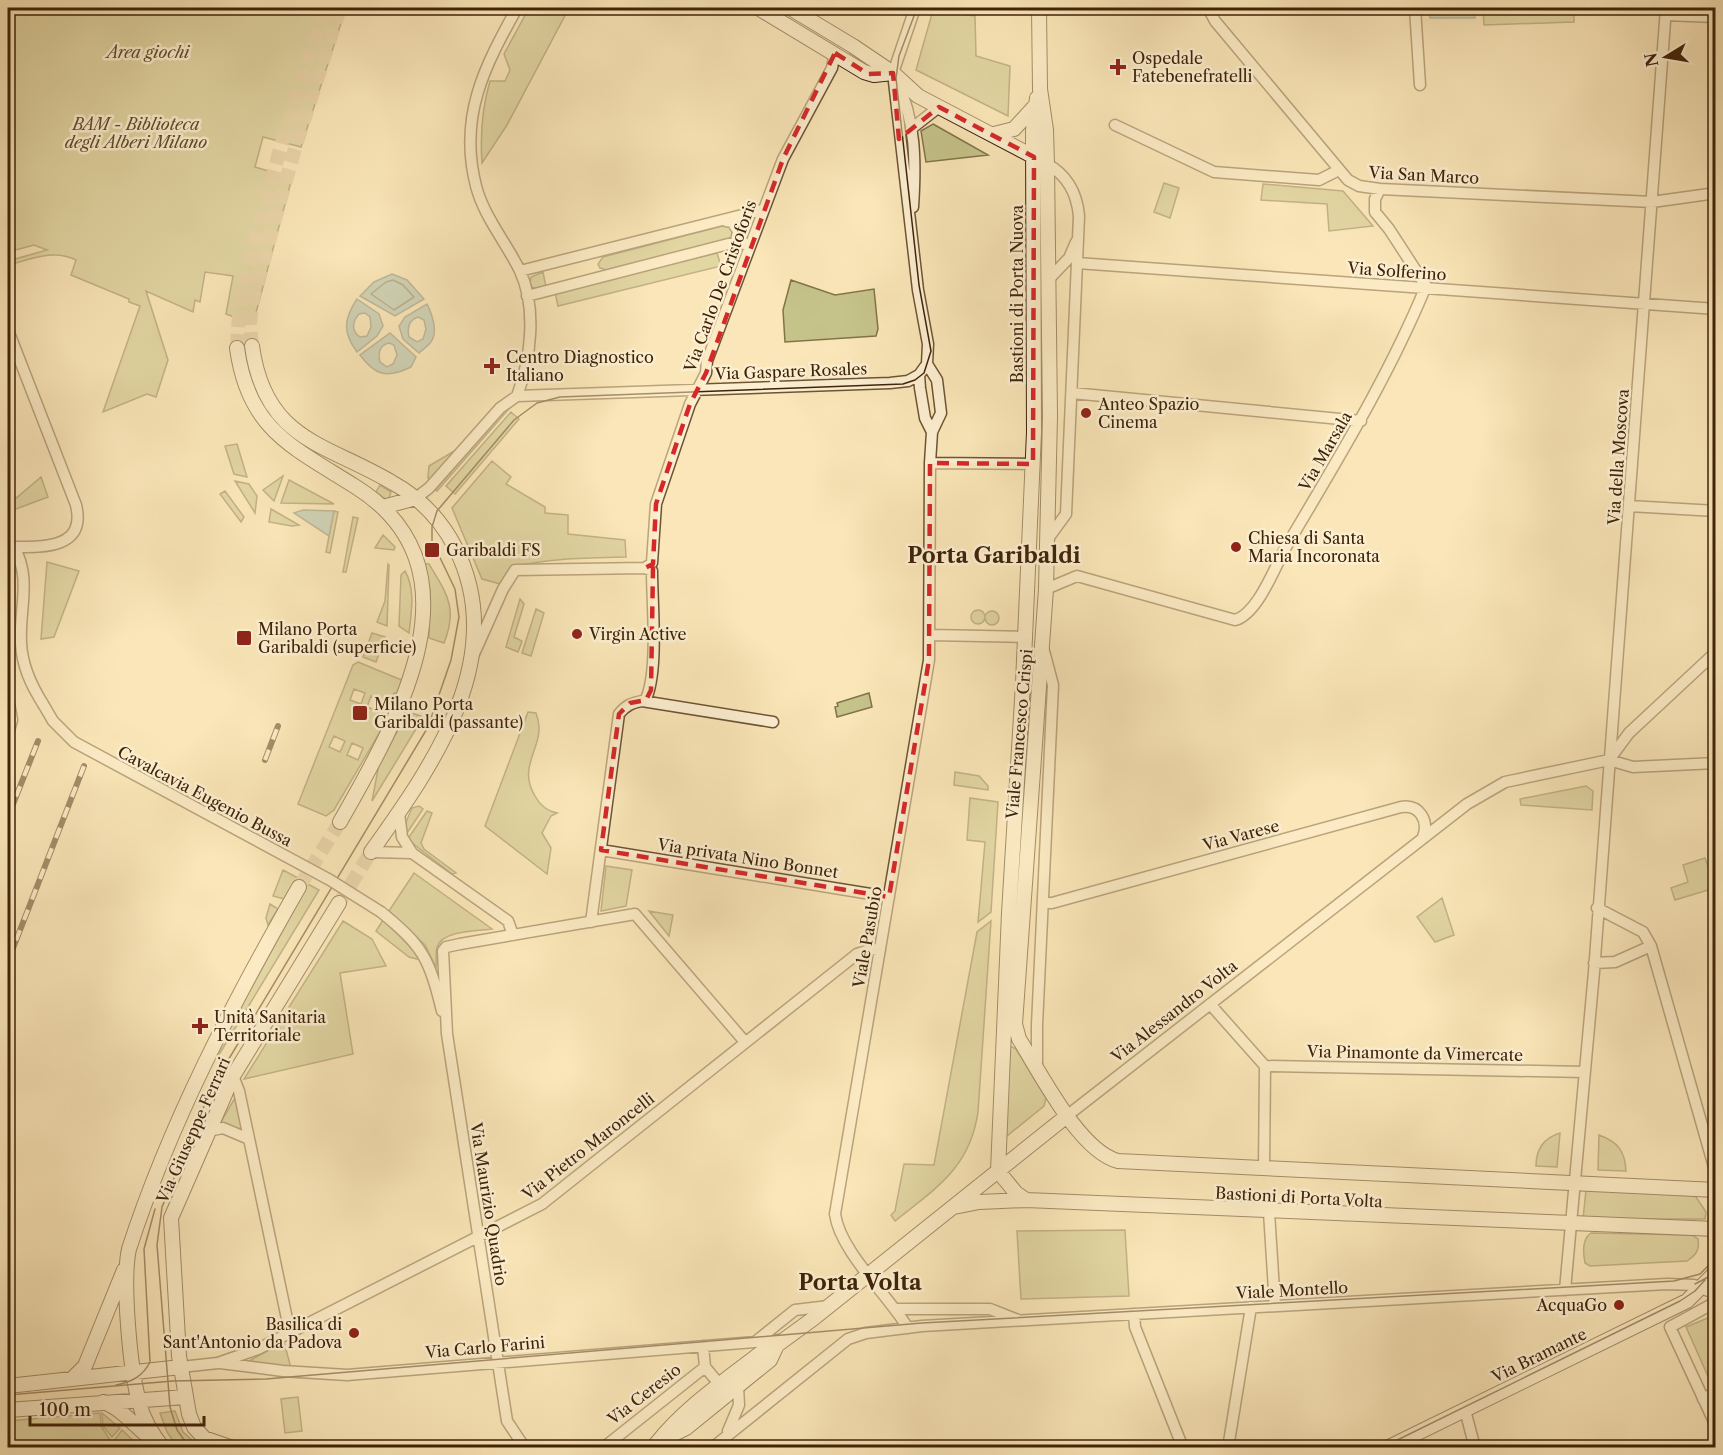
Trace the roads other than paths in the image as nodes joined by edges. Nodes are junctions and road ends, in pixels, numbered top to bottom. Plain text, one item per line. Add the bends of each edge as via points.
1 (517, 8) edge
2 (758, 8) edge
3 (790, 8) edge
4 (915, 8) edge
5 (1039, 8) edge
6 (1198, 8) edge
7 (1208, 8) edge
8 (1415, 8) edge
9 (1666, 11) edge
10 (1716, 17) edge
11 (1215, 21) junction
12 (835, 52) junction
13 (892, 73) junction
14 (1420, 85) dead end
15 (1040, 89) junction
16 (1035, 106) junction
17 (939, 107) junction
18 (1115, 125) dead end
19 (911, 129) junction
20 (994, 134) junction
21 (1034, 157) junction
22 (1047, 164) junction
23 (1339, 170) junction
24 (1380, 189) junction
25 (1716, 193) edge
26 (1652, 202) junction
27 (762, 210) junction
28 (726, 221) junction
29 (911, 232) junction
30 (1079, 235) junction
31 (736, 242) junction
32 (749, 247) junction
33 (1077, 263) junction
34 (520, 271) junction
35 (1048, 280) junction
36 (1426, 286) junction
37 (527, 296) junction
38 (1644, 303) junction
39 (1716, 309) edge
40 (8, 330) edge
41 (252, 346) tunnel mouth
42 (237, 348) tunnel mouth
43 (927, 364) junction
44 (919, 375) junction
45 (698, 389) junction
46 (1072, 393) junction
47 (517, 396) junction
48 (1361, 421) junction
49 (932, 432) junction
50 (930, 463) junction
51 (1033, 464) junction
52 (416, 498) junction
53 (1629, 506) junction
54 (386, 510) junction
55 (1716, 511) edge
56 (1046, 541) junction
57 (10, 550) edge
58 (645, 568) junction
59 (1046, 589) junction
60 (931, 634) junction
61 (1025, 637) junction
62 (1042, 642) junction
63 (1716, 652) edge
64 (473, 657) junction
65 (8, 698) edge
66 (645, 701) junction
67 (773, 722) dead end
68 (8, 734) edge
69 (1609, 760) junction
70 (1716, 763) edge
71 (399, 813) junction
72 (340, 822) tunnel mouth
73 (1423, 837) junction
74 (601, 850) junction
75 (371, 852) joint
76 (412, 853) junction
77 (298, 886) tunnel mouth
78 (889, 897) junction
79 (339, 903) tunnel mouth
80 (1043, 903) junction
81 (1597, 908) junction
82 (591, 922) junction
83 (513, 934) junction
84 (1651, 946) junction
85 (880, 950) junction
86 (1594, 963) junction
87 (1210, 1004) junction
88 (447, 1034) junction
89 (745, 1042) junction
90 (1265, 1066) junction
91 (1037, 1069) junction
92 (1585, 1072) junction
93 (233, 1076) junction
94 (1068, 1115) junction
95 (208, 1131) junction
96 (249, 1138) junction
97 (1264, 1169) junction
98 (998, 1171) junction
99 (1716, 1174) edge
100 (1575, 1182) junction
101 (1716, 1190) edge
102 (1026, 1200) junction
103 (1716, 1204) edge
104 (954, 1207) junction
105 (1269, 1212) junction
106 (1571, 1223) junction
107 (1716, 1224) edge
108 (1716, 1229) edge
109 (479, 1237) junction
110 (126, 1266) junction
111 (1716, 1272) edge
112 (869, 1274) junction
113 (1703, 1287) junction
114 (1565, 1290) junction
115 (1716, 1294) edge
116 (1716, 1302) edge
117 (829, 1306) junction
118 (1275, 1306) junction
119 (1251, 1307) junction
120 (897, 1309) junction
121 (1134, 1314) junction
122 (1020, 1321) junction
123 (908, 1328) junction
124 (290, 1334) junction
125 (755, 1342) junction
126 (781, 1342) junction
127 (703, 1346) junction
128 (218, 1363) junction
129 (498, 1363) junction
130 (181, 1367) junction
131 (705, 1367) junction
132 (134, 1372) junction
133 (73, 1378) junction
134 (8, 1386) edge
135 (738, 1386) junction
136 (718, 1392) junction
137 (1716, 1392) edge
138 (185, 1397) junction
139 (1703, 1399) junction
140 (138, 1400) junction
141 (100, 1402) junction
142 (8, 1410) edge
143 (1465, 1410) junction
144 (736, 1424) junction
145 (1716, 1426) edge
146 (162, 1446) edge
147 (653, 1446) edge
148 (233, 1448) edge
149 (525, 1448) edge
150 (603, 1448) edge
151 (712, 1448) edge
152 (1183, 1448) edge
153 (1228, 1448) edge
154 (1387, 1448) edge
155 (1475, 1448) edge

1 - 34 street via 480,79 471,138 480,199
2 - 12 main road
3 - 13 main road
4 - 13 street
5 - 15 main road, Bastioni di Porta Nuova
6 - 11 street
7 - 11 street
8 - 14 street
9 - 10 street
9 - 26 street, Via della Moscova
11 - 23 street, Via San Marco
12 - 13 main road via 868,74
12 - 27 street, Via Carlo De Cristoforis via 832,68 788,147
13 - 17 main road via 918,96
13 - 19 street via 905,99
13 - 29 street
15 - 16 main road, Bastioni di Porta Nuova
15 - 22 main road, Bastioni di Porta Nuova
16 - 20 main road via 1014,129
16 - 21 main road, Bastioni di Porta Nuova
17 - 19 street
17 - 20 main road
18 - 23 street via 1215,172 1319,180
19 - 29 street via 916,165
20 - 21 main road
21 - 22 main road
21 - 51 main road, Bastioni di Porta Nuova
22 - 30 street via 1061,174 1074,194
22 - 35 main road, Bastioni di Porta Nuova
23 - 24 street, Via San Marco via 1359,186
24 - 26 street, Via San Marco
24 - 36 street via 1375,212
25 - 26 street, Via San Marco
26 - 38 street, Via della Moscova
27 - 28 street
27 - 32 street, Via Carlo De Cristoforis
28 - 31 street via 736,225
28 - 34 street
29 - 43 street via 928,344
30 - 33 street
30 - 35 street, Bastioni di Porta Nuova via 1069,258
31 - 32 street
31 - 37 street
32 - 45 street, Via Carlo De Cristoforis
33 - 36 street, Via Solferino
33 - 46 street
34 - 37 street
35 - 56 main road, Bastioni di Porta Nuova via 1050,435
36 - 38 street, Via Solferino
36 - 48 street, Via Marsala
37 - 47 street via 527,361
38 - 39 street, Via Solferino
38 - 53 street, Via della Moscova
40 - 57 street via 79,519 74,531 62,542
41 - 52 main road via 261,384 273,406 294,430 314,445 388,480
42 - 54 main road via 251,397 274,431 293,449
43 - 44 street
43 - 49 street via 937,380 941,413
44 - 45 street, Via Gaspare Rosales via 890,383
44 - 49 street via 925,418
45 - 47 street, Via Gaspare Rosales
45 - 58 street, Via Carlo De Cristoforis via 656,504 653,560
46 - 48 street
46 - 56 street via 1066,514
47 - 52 street via 500,408
48 - 59 street, Via Marsala via 1262,592 1246,614 1235,620 1077,576
49 - 50 street, Viale Pasubio
50 - 51 street
50 - 60 street, Viale Pasubio
51 - 61 main road, Viale Francesco Crispi
52 - 54 main road
52 - 64 main road via 447,533 465,569 475,608
53 - 55 street
53 - 69 street, Via della Moscova
54 - 72 main road via 407,537 416,561 422,600 420,640 401,708
56 - 59 main road, Bastioni di Porta Nuova
57 - 88 street, Cavalcavia Eugenio Bussa, bridge via 21,559 25,577 23,659 28,677 53,721 74,742 330,880 381,912 424,953
58 - 64 street via 515,570
58 - 66 street via 652,570 653,662 651,690
59 - 62 main road, Bastioni di Porta Nuova
60 - 61 street
60 - 78 street, Viale Pasubio
61 - 98 main road, Viale Francesco Crispi
62 - 80 street, Viale Francesco Crispi via 1053,685
62 - 91 main road, Viale Francesco Crispi via 1015,1024
63 - 69 street via 1629,734
64 - 71 main road via 462,695 441,741
65 - 68 street via 12,720
66 - 67 street
66 - 74 street via 630,703 619,714
69 - 70 street via 1633,766
69 - 73 street, Via Alessandro Volta via 1505,782
69 - 81 street, Via della Moscova
71 - 75 main road
71 - 76 street via 402,837
73 - 80 street, Via Varese via 1423,817 1406,806
73 - 87 street, Via Alessandro Volta
74 - 78 street, Via privata Nino Bonnet
74 - 82 street
75 - 76 street
76 - 83 street via 508,921
77 - 110 main road, Via Giuseppe Ferrari via 197,1081 132,1239
78 - 85 street, Viale Pasubio
79 - 93 main road, Via Giuseppe Ferrari
80 - 91 street, Viale Francesco Crispi
81 - 84 street via 1643,932
81 - 86 street, Via della Moscova
82 - 83 street
82 - 89 street via 635,914
83 - 88 street, Via Maurizio Quadrio via 446,947 441,960
84 - 86 street via 1615,962
84 - 99 street
85 - 89 street, Via Pietro Maroncelli via 857,954
85 - 112 street, Viale Pasubio via 835,1214 840,1236
86 - 92 street, Via della Moscova
87 - 90 street
87 - 94 street, Via Alessandro Volta
88 - 109 street, Via Maurizio Quadrio
89 - 109 street, Via Pietro Maroncelli via 542,1204
90 - 92 street, Via Pinamonte da Vimercate
90 - 97 street
91 - 94 main road, Viale Francesco Crispi
92 - 100 street, Via della Moscova
93 - 95 main road, Via Giuseppe Ferrari
93 - 96 street
94 - 97 main road, Bastioni di Porta Volta via 1093,1147 1108,1159
94 - 98 main road, Via Alessandro Volta
95 - 96 street via 223,1128
95 - 130 main road, Via Giuseppe Ferrari via 170,1223
96 - 124 street
97 - 100 main road, Bastioni di Porta Volta
98 - 102 main road
98 - 104 main road, Via Alessandro Volta
100 - 101 main road, Bastioni di Porta Volta
100 - 106 street, Via della Moscova
102 - 104 main road, Bastioni di Porta Volta
102 - 105 main road, Bastioni di Porta Volta
103 - 107 main road
104 - 112 main road, Via Alessandro Volta
105 - 106 main road, Bastioni di Porta Volta
105 - 118 street
106 - 108 main road, Bastioni di Porta Volta
106 - 114 street, Via della Moscova
109 - 124 street, Via Pietro Maroncelli
109 - 129 street, Via Maurizio Quadrio
110 - 132 main road, Via Giuseppe Ferrari
110 - 133 main road, Via Giuseppe Ferrari via 85,1366
111 - 113 main road, Via Bramante
112 - 117 main road, Via Alessandro Volta
112 - 120 street
113 - 114 street, Viale Montello via 1667,1284
113 - 115 street
113 - 143 main road, Via Bramante via 1687,1301
114 - 118 street, Viale Montello
116 - 139 street via 1670,1327
117 - 125 street via 799,1308
117 - 126 main road, Via Alessandro Volta
118 - 119 street, Viale Montello
119 - 121 street, Viale Montello
119 - 153 street
120 - 122 street, Viale Montello via 990,1309
120 - 123 street
121 - 122 street, Viale Montello
121 - 152 street via 1135,1327
122 - 123 street, Viale Montello
123 - 144 street, Viale Montello via 848,1339
124 - 128 street, Via Carlo Farini
125 - 126 street, Via Carlo Farini
125 - 127 street, Via Carlo Farini
126 - 135 main road via 772,1358
126 - 136 main road via 767,1348
127 - 129 street, Via Carlo Farini
127 - 131 street, Via Ceresio
128 - 129 street, Via Carlo Farini via 347,1375
128 - 130 street, Via Carlo Farini
129 - 149 street, Via Maurizio Quadrio via 507,1424
130 - 132 main road, Via Carlo Farini
130 - 138 main road, Via Giuseppe Ferrari
131 - 136 street, Via Ceresio
131 - 150 street, Via Ceresio
132 - 133 main road, Via Carlo Farini
132 - 140 main road, Via Giuseppe Ferrari
133 - 134 main road, Via Carlo Farini
135 - 136 main road
135 - 144 street
136 - 144 street, Via Ceresio via 733,1404
136 - 147 main road via 686,1428
137 - 139 street
138 - 140 main road
138 - 148 main road, Via Giuseppe Ferrari via 190,1417 201,1435
139 - 145 street
140 - 141 main road
140 - 146 main road, Via Giuseppe Ferrari
141 - 142 main road
141 - 146 main road via 113,1407
143 - 154 main road, Via Bramante
143 - 155 street
144 - 151 street

